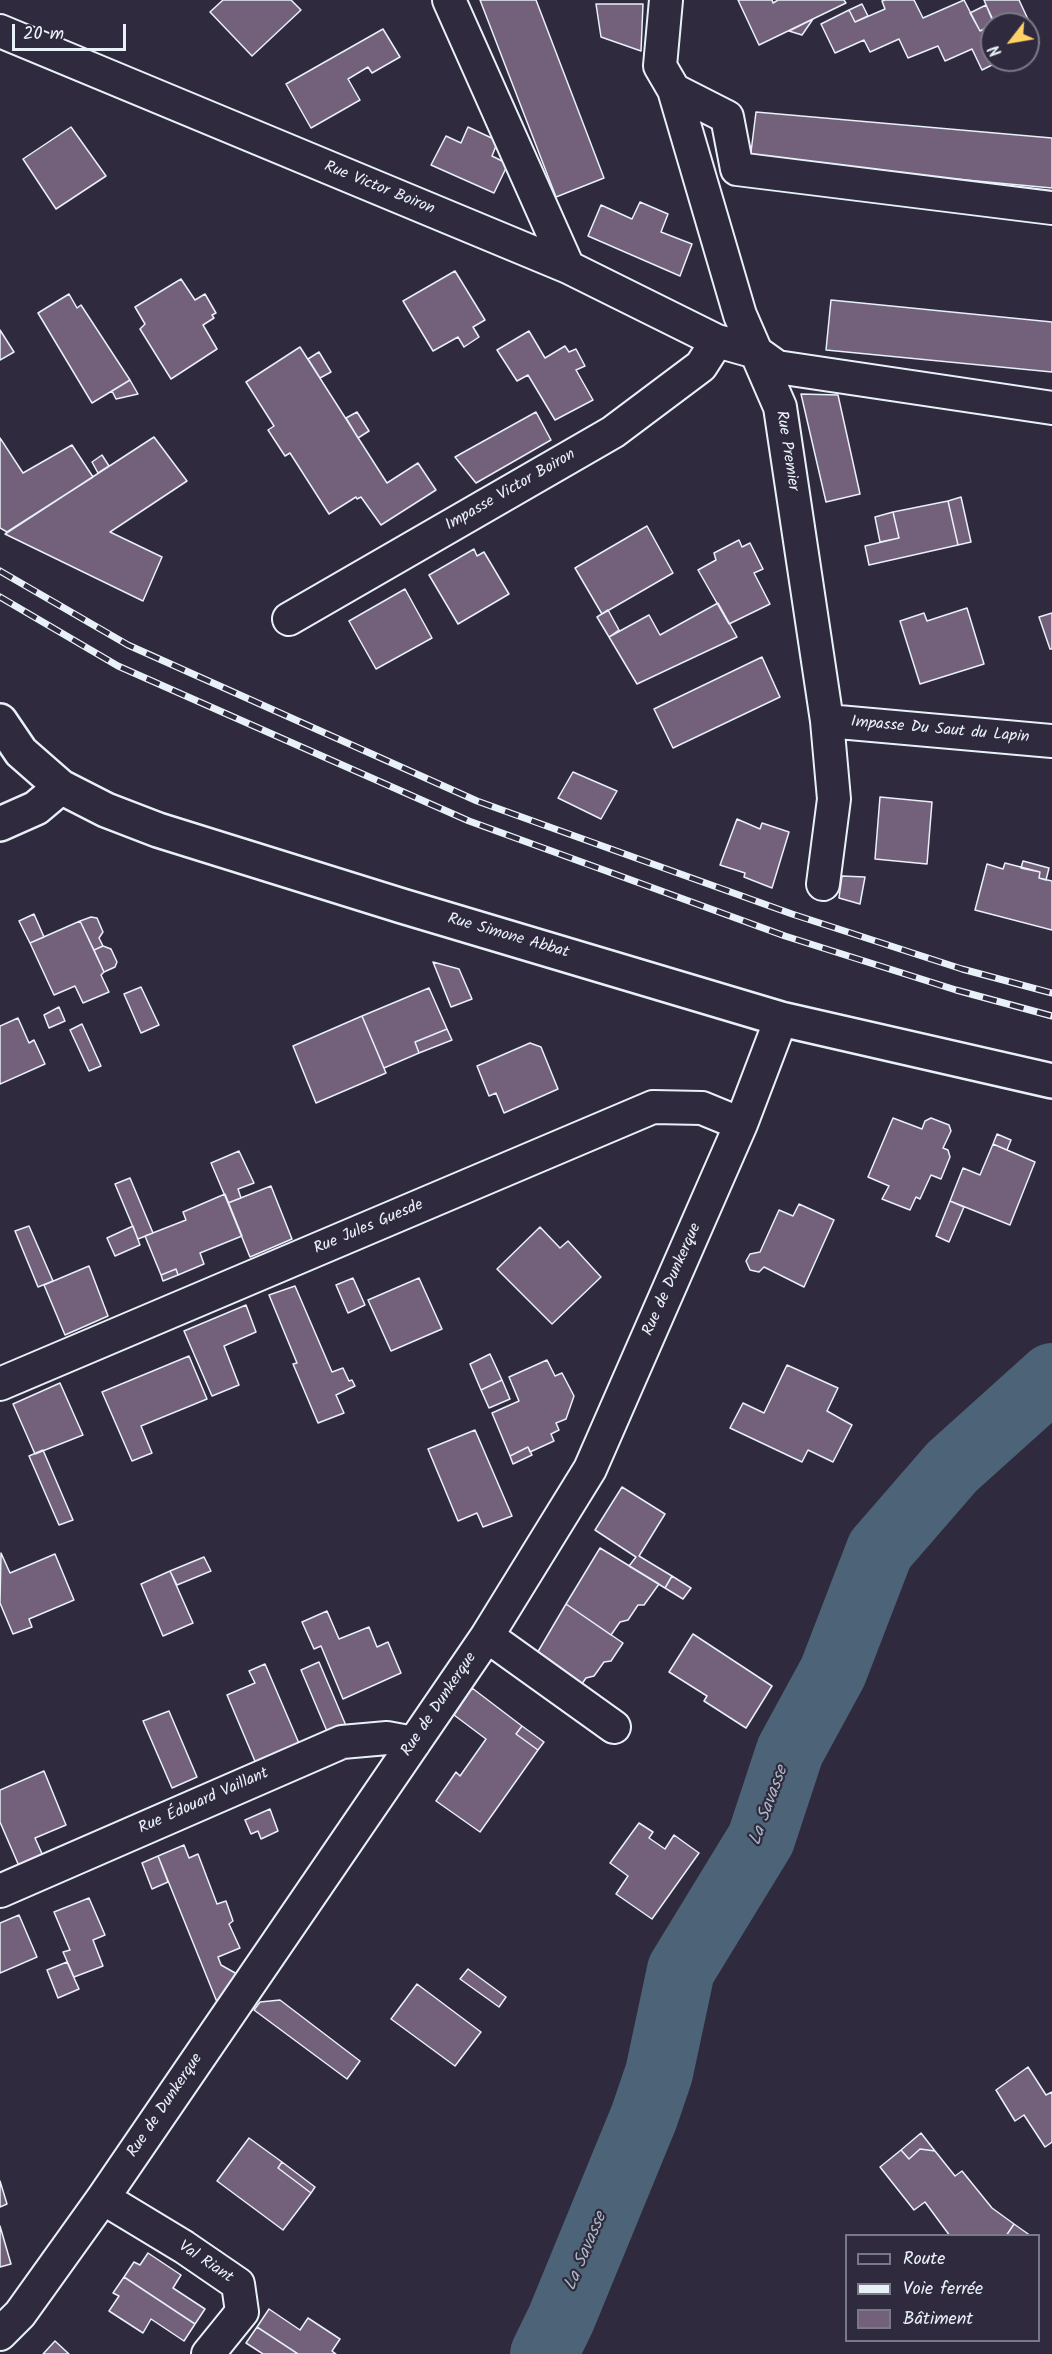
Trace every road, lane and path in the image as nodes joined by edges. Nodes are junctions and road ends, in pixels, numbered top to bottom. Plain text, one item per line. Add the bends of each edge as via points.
1 (449, 0) edge
2 (666, 0) edge
3 (0, 31) edge
4 (674, 90) junction
5 (1052, 208) edge
6 (568, 267) junction
7 (717, 341) junction
8 (756, 352) junction
9 (1052, 408) edge
10 (289, 619) dead end
11 (0, 721) edge
12 (827, 722) junction
13 (1052, 741) edge
14 (61, 787) junction
15 (0, 825) edge
16 (823, 884) dead end
17 (781, 1019) junction
18 (1052, 1081) edge
19 (741, 1124) junction
20 (0, 1384) edge
21 (487, 1636) junction
22 (614, 1728) dead end
23 (414, 1743) junction
24 (0, 1892) edge
25 (103, 2198) junction
26 (0, 2334) edge
27 (207, 2354) edge

1 - 6 street
2 - 4 street, Rue Premier via 660,66
3 - 6 street, Rue Victor Boiron
4 - 5 street via 727,117 737,169
4 - 8 street, Rue Premier via 740,315
6 - 7 street, Rue Victor Boiron
7 - 8 street, Rue Victor Boiron
7 - 10 street, Impasse Victor Boiron via 701,366 613,432
8 - 9 street, Rue Victor Boiron via 777,367
8 - 12 street, Rue Premier via 780,407
11 - 14 main road, Rue Simone Abbat via 21,752
12 - 13 street, Impasse Du Saut du Lapin
12 - 16 street, Rue Premier via 834,800
14 - 15 main road via 36,808
14 - 17 main road, Rue Simone Abbat via 158,830
17 - 18 main road, Rue Simone Abbat
17 - 19 street, Rue de Dunkerque
19 - 20 street, Rue Jules Guesde via 702,1108 653,1107
19 - 21 street, Rue de Dunkerque via 590,1469
21 - 22 street
21 - 23 street, Rue de Dunkerque
23 - 24 street, Rue Édouard Vaillant via 387,1738 342,1742
23 - 25 street, Rue de Dunkerque
25 - 26 street, Rue de Dunkerque via 20,2314
25 - 27 street, Val Riant via 238,2284 242,2312

